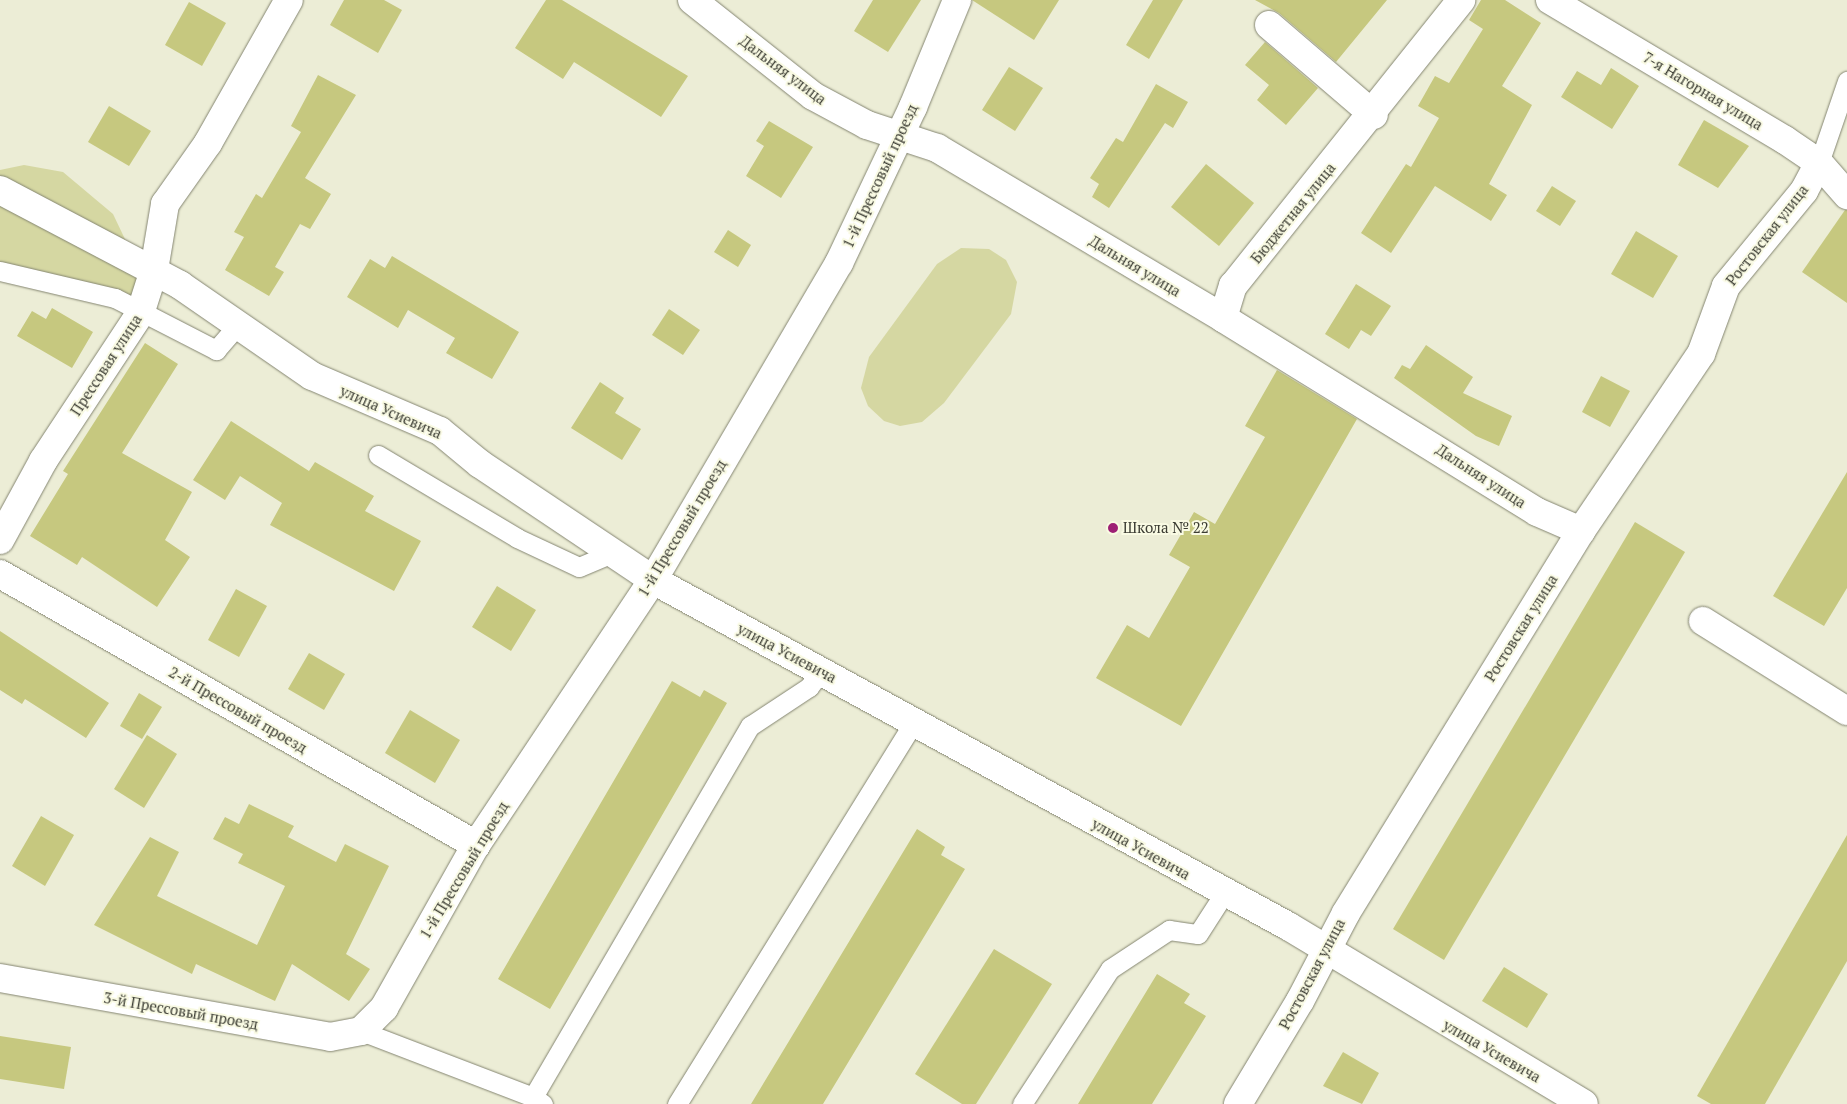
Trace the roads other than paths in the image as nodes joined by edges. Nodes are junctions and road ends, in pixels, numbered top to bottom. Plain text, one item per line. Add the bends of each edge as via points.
1 (289, 0) edge
2 (692, 0) edge
3 (957, 0) edge
4 (1461, 0) edge
5 (1550, 0) edge
6 (1269, 24) dead end
7 (1847, 81) edge
8 (1374, 114) junction
9 (900, 136) junction
10 (1818, 163) junction
11 (0, 190) edge
12 (1847, 195) edge
13 (154, 270) junction
14 (0, 271) edge
15 (140, 314) junction
16 (1223, 318) junction
17 (238, 325) junction
18 (378, 455) dead end
19 (1581, 531) junction
20 (0, 540) edge
21 (612, 553) junction
22 (0, 574) edge
23 (653, 580) junction
24 (1703, 621) dead end
25 (821, 671) junction
26 (1847, 711) edge
27 (913, 722) junction
28 (476, 845) junction
29 (1224, 895) junction
30 (1327, 949) junction
31 (0, 978) edge
32 (362, 1030) junction
33 (538, 1100) edge
34 (677, 1104) edge
35 (1022, 1104) edge
36 (1238, 1104) edge
37 (1584, 1104) edge

1 - 13 street, Прессовая улица via 208,143 165,204
2 - 9 street, Дальняя улица via 813,96 867,125
3 - 9 street, 1-й Прессовый проезд
4 - 8 street, Бюджетная улица
5 - 10 street, 7-я Нагорная улица
6 - 8 street
7 - 10 lane
8 - 16 street, Бюджетная улица via 1233,286
9 - 16 street, Дальняя улица via 937,148
9 - 23 street, 1-й Прессовый проезд via 839,263
10 - 12 street, 7-я Нагорная улица
10 - 19 street, Ростовская улица via 1804,191 1726,286 1701,354
11 - 13 street, улица Усиевича
13 - 15 street, Прессовая улица
13 - 17 street, улица Усиевича
14 - 15 lane via 115,298
15 - 17 lane via 216,350
15 - 20 street, Прессовая улица via 43,461
16 - 19 street, Дальняя улица via 1536,512
17 - 21 street, улица Усиевича via 312,376 440,431 480,464
18 - 21 lane via 516,538 579,567
19 - 30 street, Ростовская улица
21 - 23 street, улица Усиевича
22 - 28 street, 2-й Прессовый проезд
23 - 25 street, улица Усиевича
23 - 28 street, 1-й Прессовый проезд
24 - 26 street
25 - 27 street, улица Усиевича
25 - 33 lane via 809,687 750,726
27 - 29 street, улица Усиевича
27 - 34 lane
28 - 32 street, 1-й Прессовый проезд via 384,1008
29 - 30 street, улица Усиевича
29 - 35 lane via 1198,934 1169,930 1110,969
30 - 36 street, Ростовская улица
30 - 37 street, улица Усиевича
31 - 32 street, 3-й Прессовый проезд via 330,1037
32 - 33 lane

